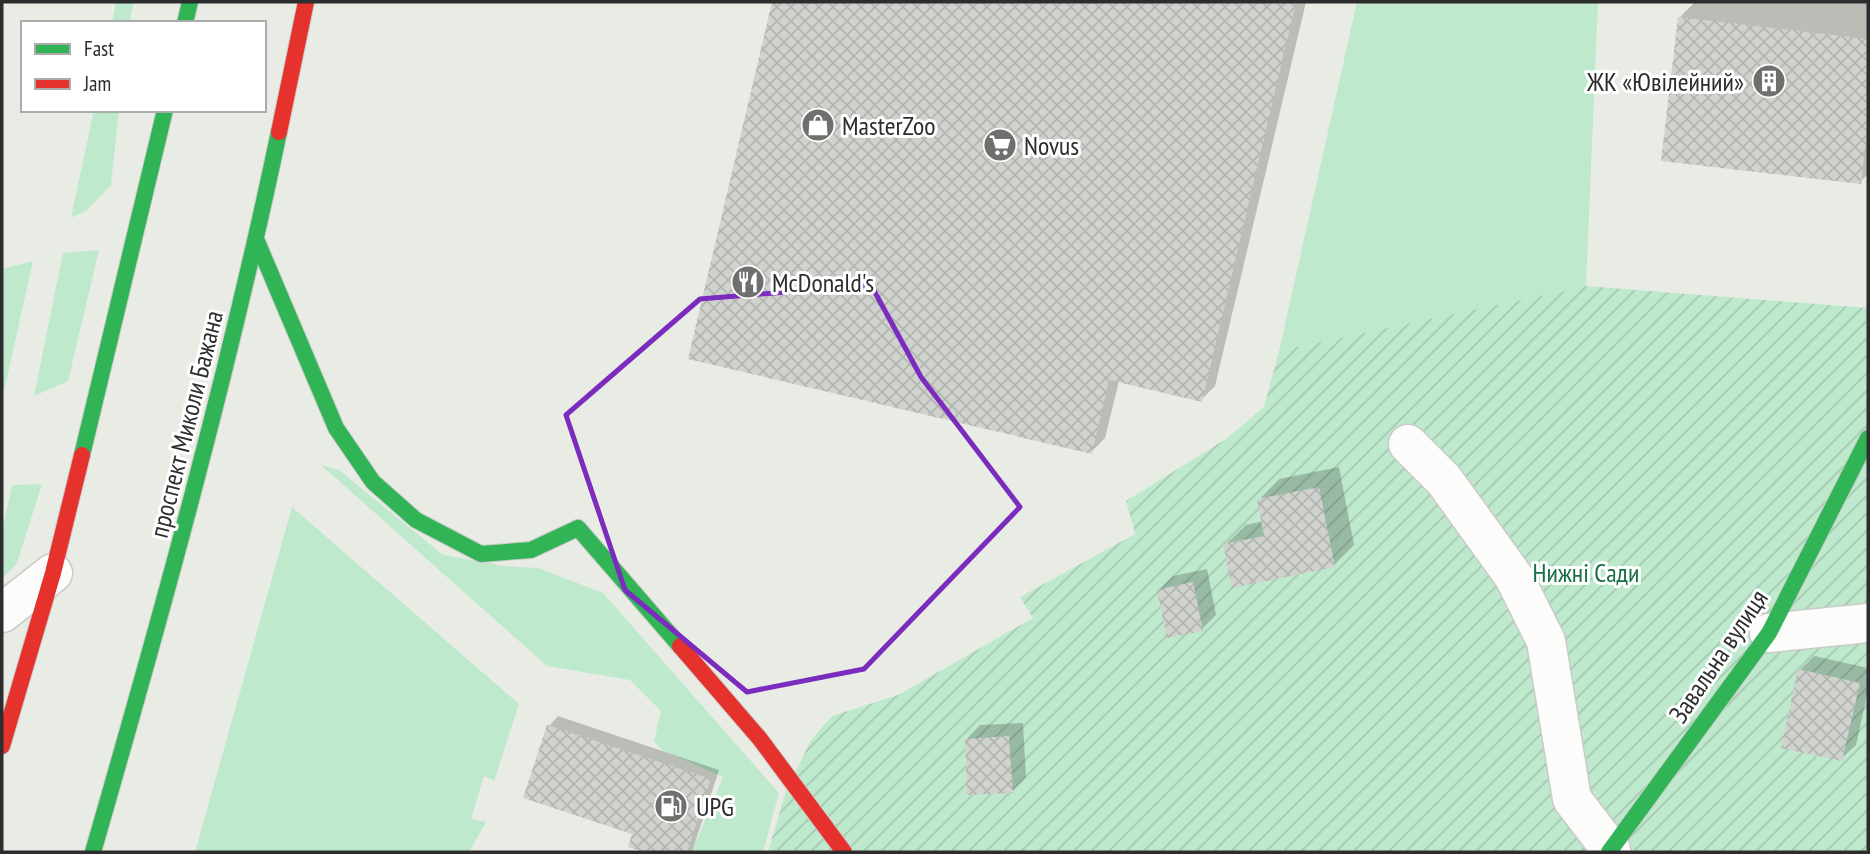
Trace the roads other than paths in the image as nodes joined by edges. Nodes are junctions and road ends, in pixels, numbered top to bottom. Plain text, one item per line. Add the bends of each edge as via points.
1 (190, 2) edge
2 (306, 2) edge
3 (185, 21) edge
4 (165, 112) edge
5 (256, 239) junction
6 (1408, 444) dead end
7 (1868, 444) edge
8 (52, 573) junction
9 (2, 613) edge
10 (1868, 623) edge
11 (1769, 633) junction
12 (2, 746) edge
13 (1610, 851) edge
14 (93, 852) edge
15 (844, 852) edge

1 - 3 main road
2 - 5 main road, проспект Миколи Бажана
4 - 8 main road
5 - 14 main road, проспект Миколи Бажана via 170,585
5 - 15 main road via 336,428 373,482 416,520 481,554 531,550 578,528 760,739
6 - 13 street via 1444,480 1514,577 1546,641 1572,799
7 - 11 main road, Завальна вулиця
8 - 9 street
8 - 12 main road
10 - 11 street
11 - 13 main road, Завальна вулиця

